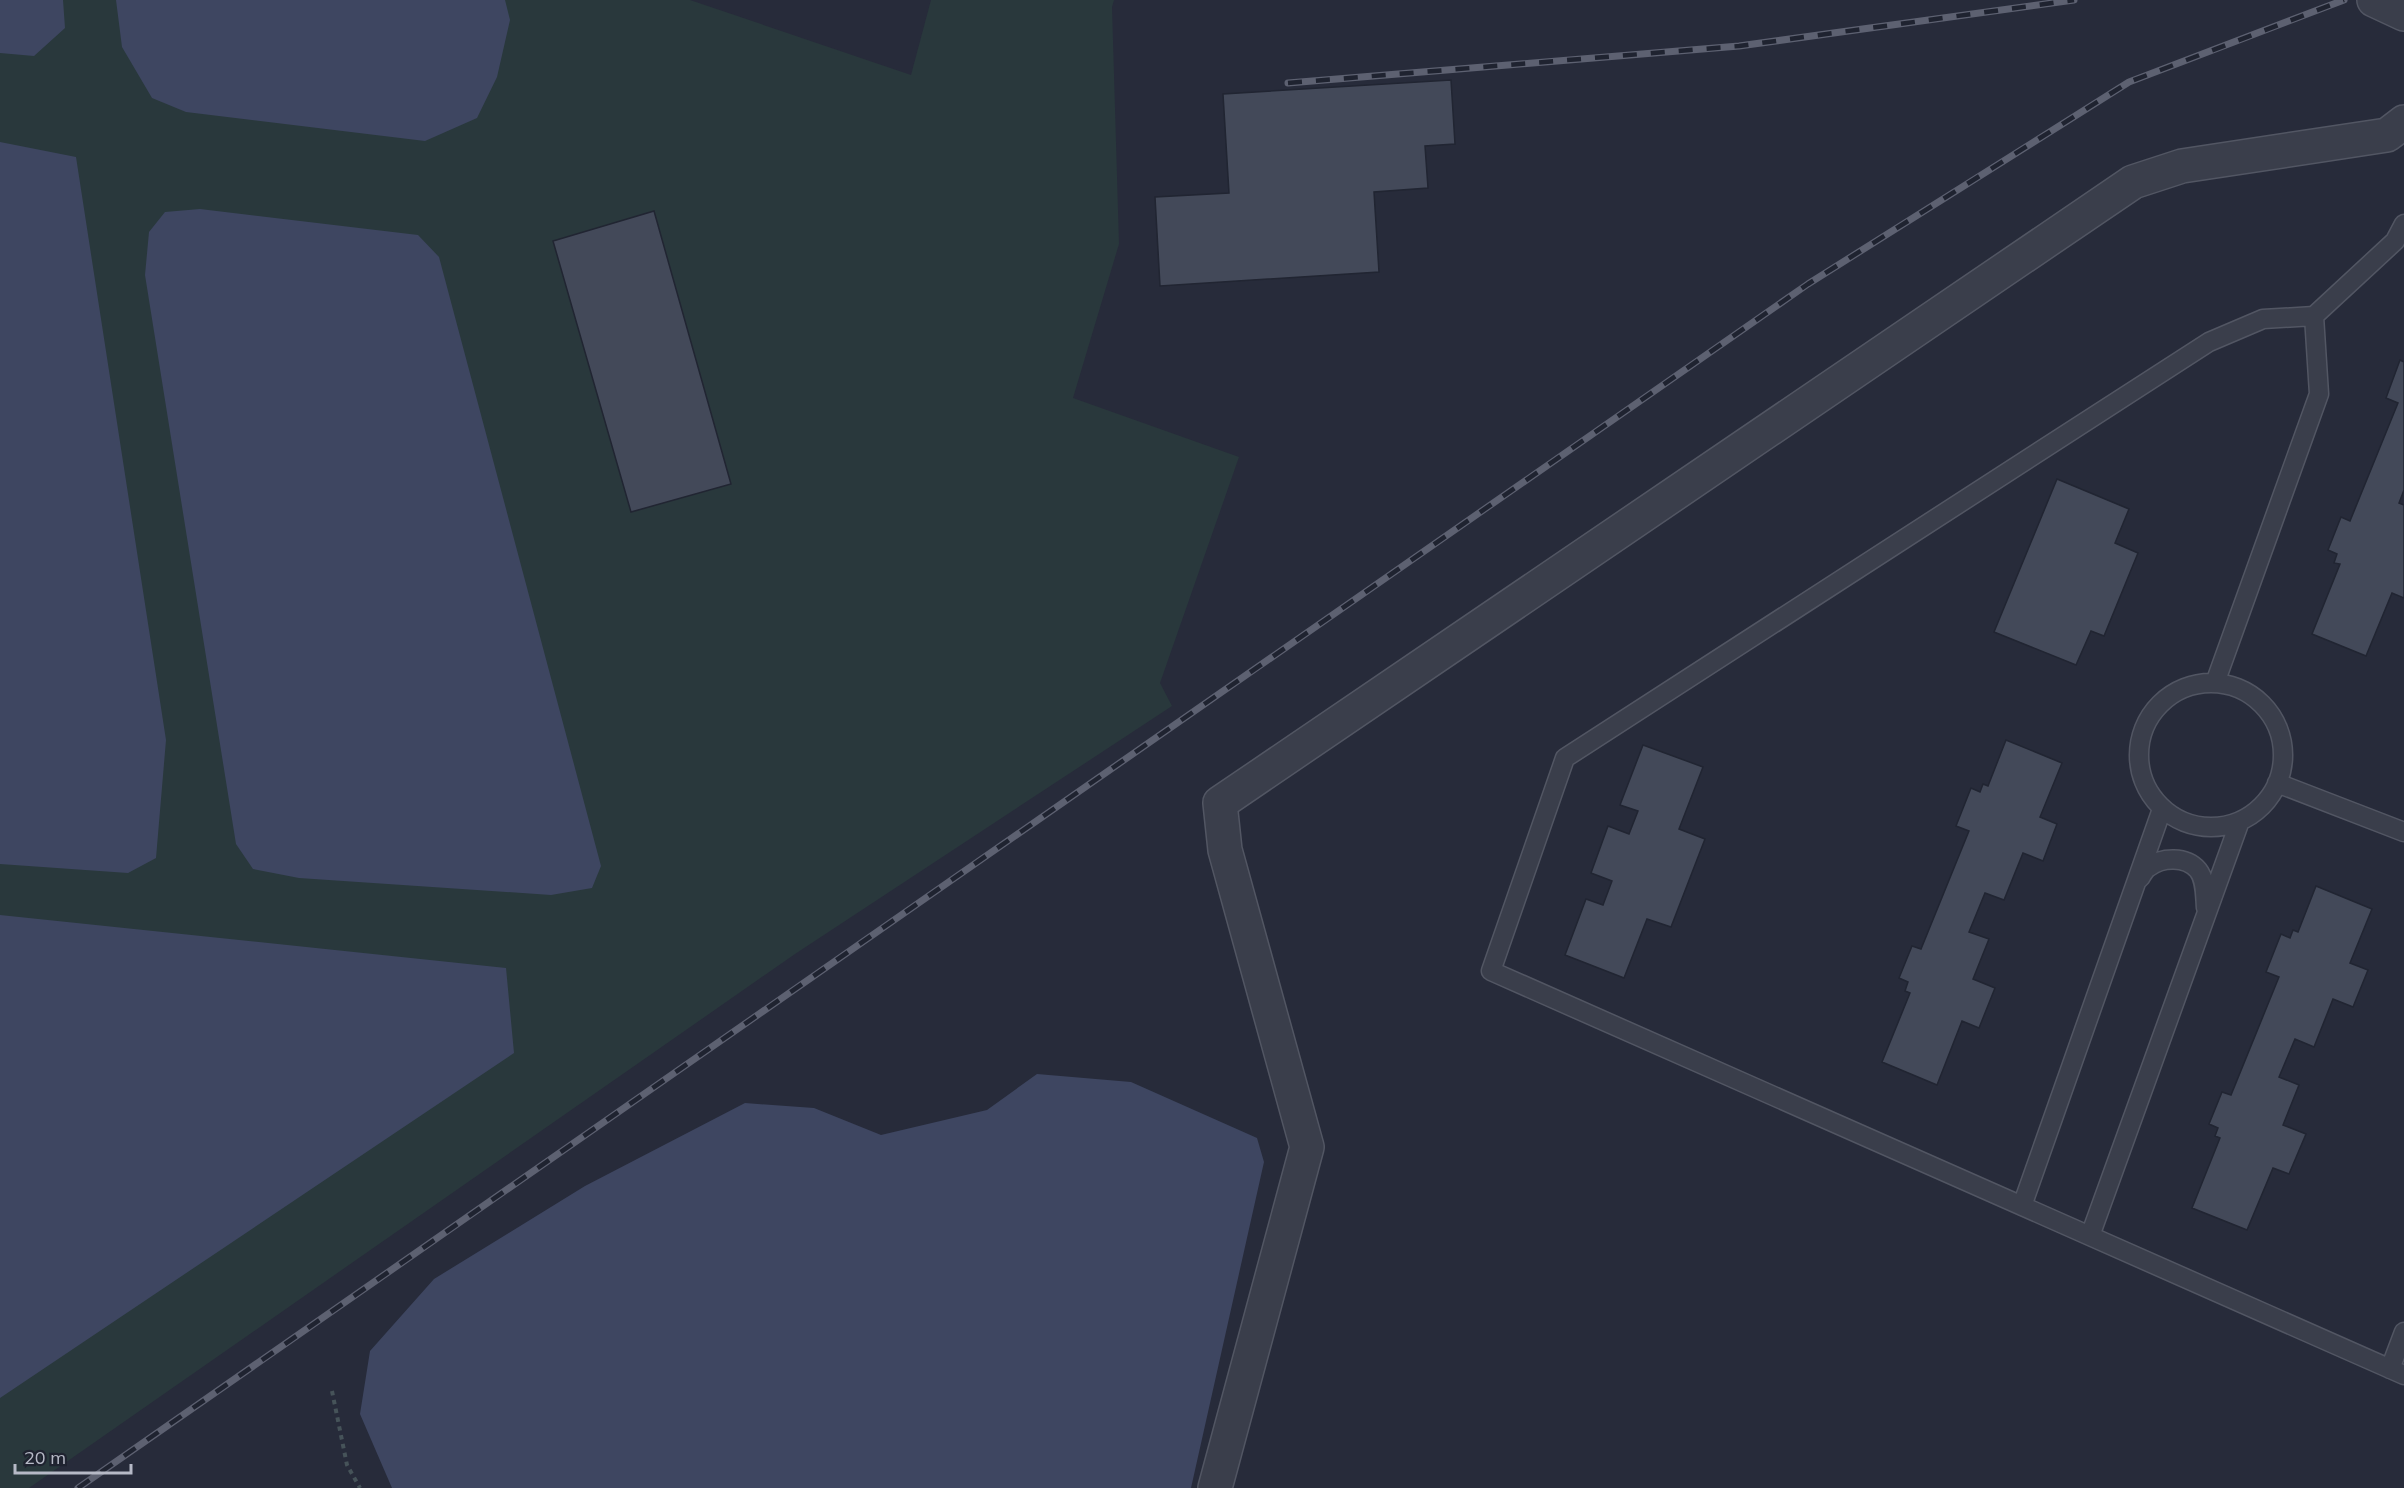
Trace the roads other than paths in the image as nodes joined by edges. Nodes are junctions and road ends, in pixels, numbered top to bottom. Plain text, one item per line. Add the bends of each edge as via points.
1 (2374, 0) edge
2 (2404, 14) edge
3 (2404, 122) edge
4 (2404, 224) edge
5 (2314, 316) junction
6 (2216, 683) junction
7 (2277, 783) junction
8 (2162, 809) junction
9 (2240, 821) junction
10 (2404, 832) edge
11 (2136, 884) junction
12 (2206, 915) junction
13 (2022, 1206) junction
14 (2090, 1236) junction
15 (2404, 1332) edge
16 (2397, 1372) edge
17 (1215, 1488) edge

1 - 2 street
3 - 17 street via 2387,135 2182,166 2133,182 1220,803 1225,850 1306,1147
4 - 5 lane via 2395,241
5 - 6 lane via 2319,394
5 - 13 lane via 2263,319 2209,342 1565,758 1491,971
6 - 7 lane via 2238,687 2258,700 2272,717 2281,738 2283,761
6 - 8 lane via 2193,685 2173,694 2156,708 2144,727 2140,771 2148,792
7 - 9 lane via 2265,803
7 - 10 lane
8 - 9 lane via 2181,822 2204,828
8 - 11 lane
9 - 12 lane
11 - 12 lane via 2148,867 2165,860 2181,860 2198,870 2205,887
11 - 13 lane
12 - 14 lane
13 - 14 lane
14 - 16 lane
15 - 16 lane

